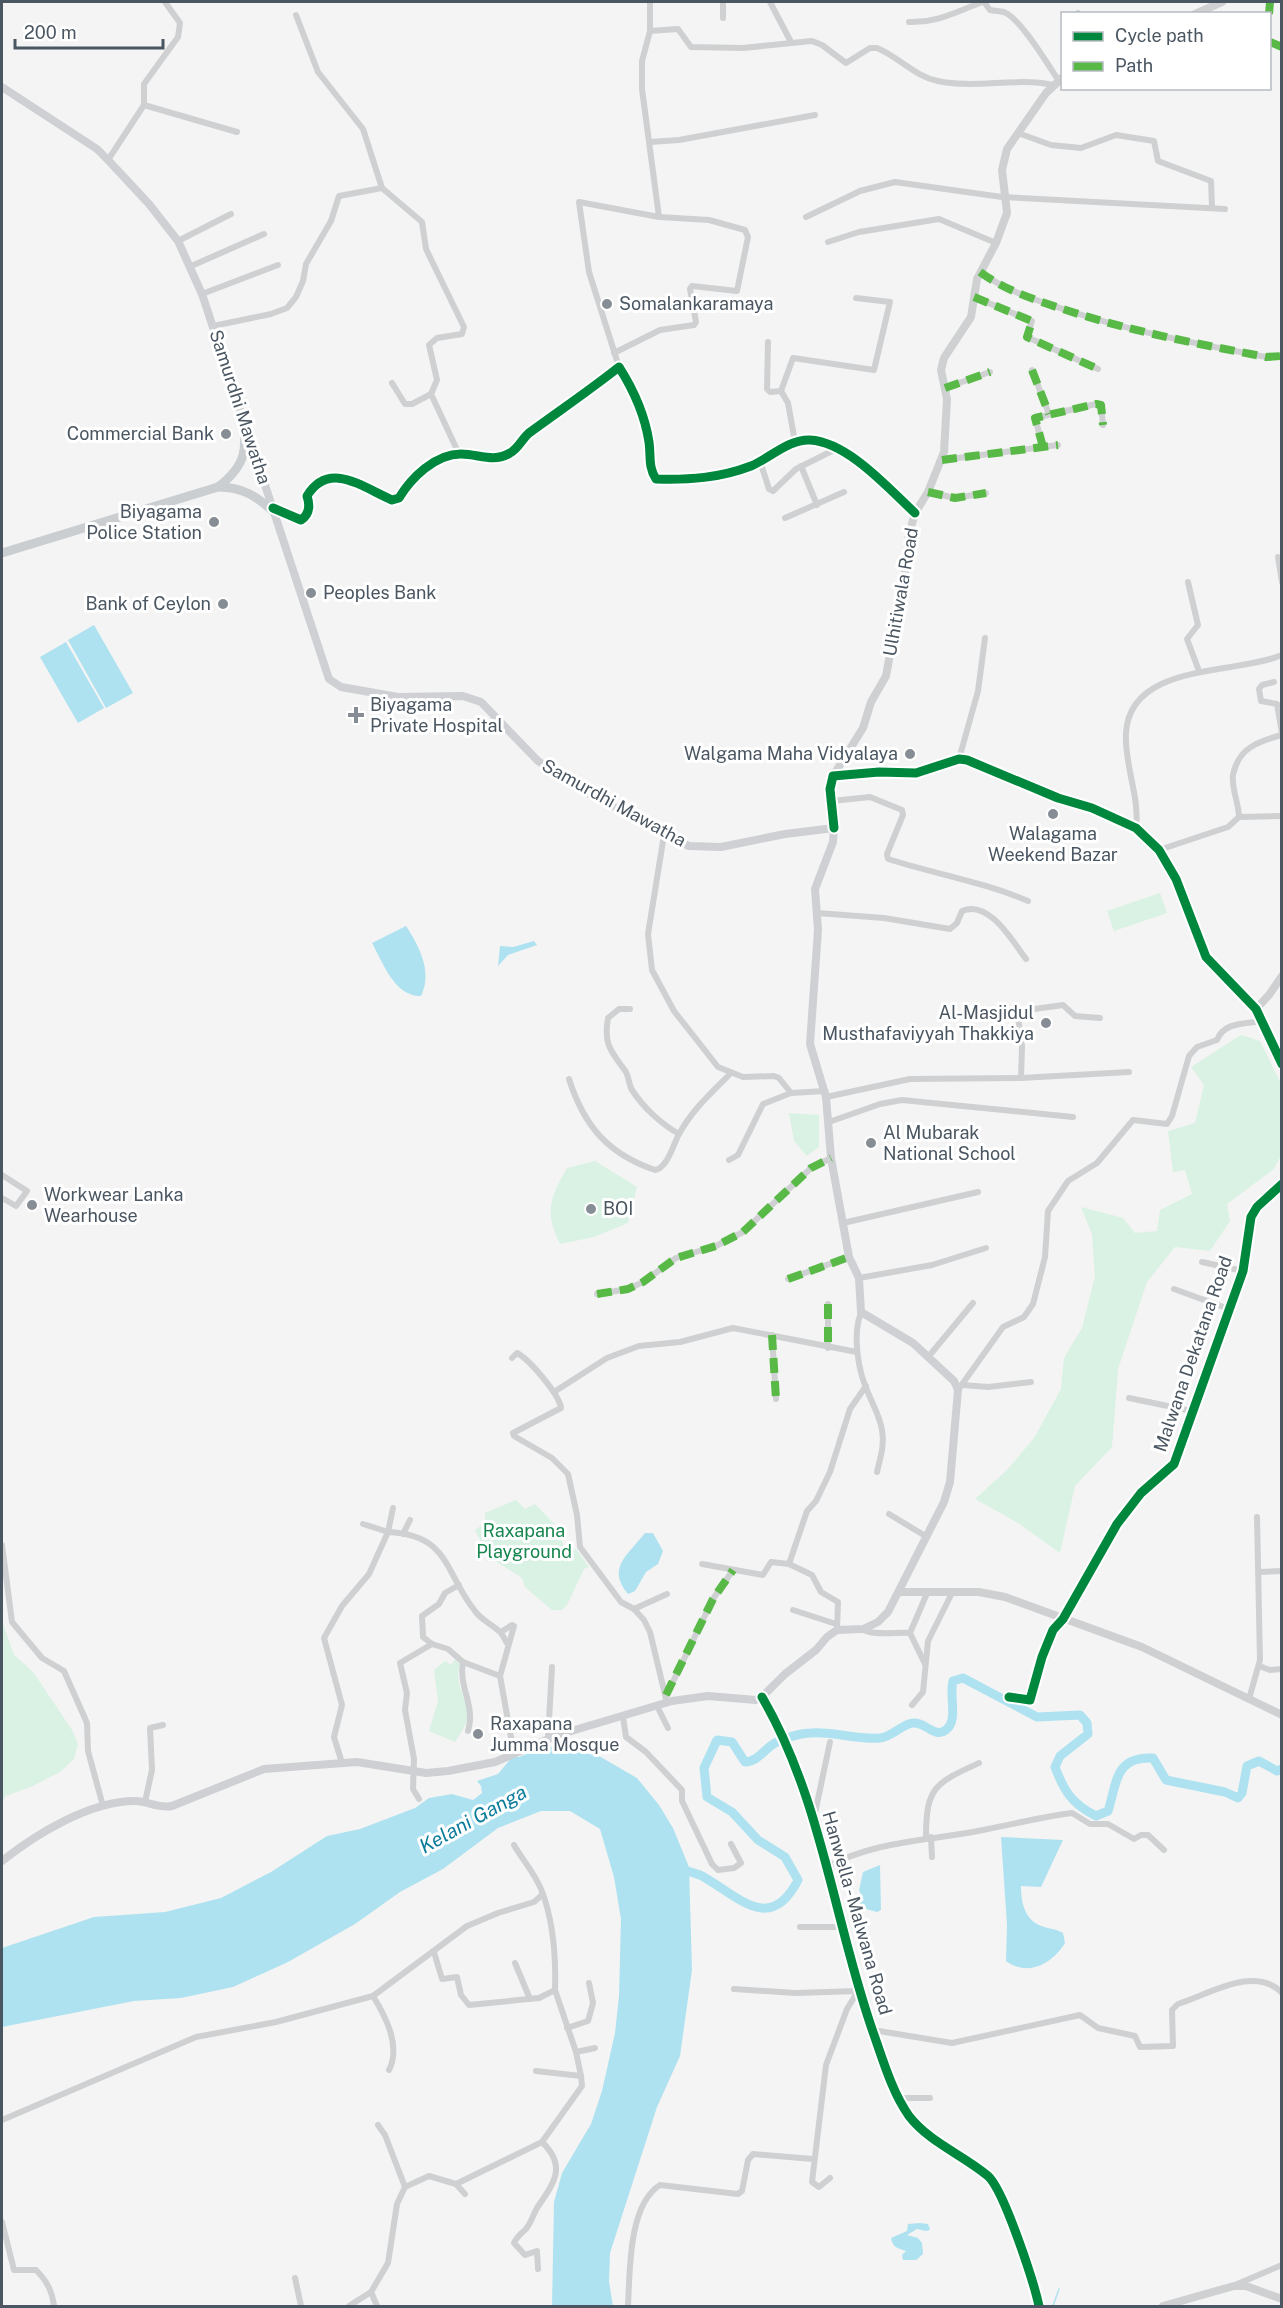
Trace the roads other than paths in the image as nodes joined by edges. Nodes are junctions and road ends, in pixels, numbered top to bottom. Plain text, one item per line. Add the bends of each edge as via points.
1 (165, 2) edge
2 (650, 2) edge
3 (723, 2) edge
4 (770, 2) edge
5 (983, 2) edge
6 (1222, 2) edge
7 (1200, 12) edge
8 (296, 15) dead end
9 (723, 18) dead end
10 (909, 22) dead end
11 (650, 31) junction
12 (791, 42) junction
13 (1058, 82) edge
14 (2, 87) edge
15 (144, 105) junction
16 (815, 115) dead end
17 (237, 132) dead end
18 (1018, 133) junction
19 (650, 142) junction
20 (108, 160) junction
21 (382, 188) junction
22 (1005, 196) junction
23 (1212, 207) junction
24 (1225, 209) dead end
25 (231, 213) dead end
26 (659, 217) junction
27 (806, 217) dead end
28 (264, 234) dead end
29 (178, 241) junction
30 (828, 242) dead end
31 (996, 243) junction
32 (278, 265) dead end
33 (189, 267) junction
34 (980, 272) junction
35 (202, 294) junction
36 (974, 297) junction
37 (856, 298) dead end
38 (213, 326) junction
39 (768, 342) dead end
40 (614, 352) junction
41 (1281, 356) edge
42 (619, 367) junction
43 (1098, 369) dead end
44 (1032, 370) dead end
45 (990, 372) dead end
46 (392, 383) dead end
47 (945, 388) junction
48 (782, 391) junction
49 (431, 394) junction
50 (242, 413) junction
51 (1049, 414) junction
52 (1103, 424) dead end
53 (795, 442) junction
54 (1058, 445) dead end
55 (1043, 447) junction
56 (836, 449) junction
57 (459, 454) junction
58 (942, 460) junction
59 (760, 461) junction
60 (801, 466) junction
61 (218, 487) junction
62 (844, 492) dead end
63 (928, 492) junction
64 (986, 493) dead end
65 (817, 505) junction
66 (274, 510) junction
67 (915, 513) junction
68 (785, 518) dead end
69 (2, 553) edge
70 (1278, 557) dead end
71 (1188, 582) dead end
72 (1281, 582) edge
73 (985, 639) dead end
74 (1281, 655) edge
75 (1199, 671) junction
76 (1274, 682) dead end
77 (1281, 734) edge
78 (959, 759) junction
79 (833, 776) junction
80 (832, 801) junction
81 (1281, 816) edge
82 (1239, 817) junction
83 (834, 828) junction
84 (1136, 828) junction
85 (664, 835) junction
86 (1159, 850) junction
87 (1028, 901) dead end
88 (816, 913) junction
89 (1026, 959) dead end
90 (1281, 976) edge
91 (630, 1009) dead end
92 (1256, 1009) junction
93 (1100, 1018) dead end
94 (1261, 1021) junction
95 (1281, 1064) edge
96 (1129, 1072) dead end
97 (730, 1074) junction
98 (1021, 1078) junction
99 (569, 1079) dead end
100 (791, 1093) junction
101 (826, 1094) junction
102 (1073, 1117) dead end
103 (829, 1122) junction
104 (679, 1134) junction
105 (831, 1158) junction
106 (729, 1160) dead end
107 (2, 1175) edge
108 (1281, 1184) edge
109 (978, 1192) dead end
110 (2, 1198) edge
111 (843, 1223) junction
112 (986, 1248) dead end
113 (849, 1257) junction
114 (1202, 1262) dead end
115 (1243, 1271) junction
116 (859, 1278) junction
117 (788, 1279) dead end
118 (1174, 1289) dead end
119 (597, 1294) dead end
120 (973, 1303) dead end
121 (828, 1305) dead end
122 (1229, 1309) junction
123 (861, 1312) junction
124 (772, 1335) junction
125 (828, 1348) junction
126 (857, 1352) junction
127 (929, 1356) junction
128 (512, 1358) dead end
129 (1031, 1382) dead end
130 (866, 1386) junction
131 (960, 1388) junction
132 (555, 1392) junction
133 (1129, 1398) dead end
134 (776, 1399) dead end
135 (1192, 1411) junction
136 (877, 1472) dead end
137 (393, 1508) dead end
138 (889, 1514) dead end
139 (1257, 1517) dead end
140 (411, 1520) dead end
141 (363, 1524) dead end
142 (388, 1532) junction
143 (403, 1534) junction
144 (927, 1537) junction
145 (2, 1545) edge
146 (702, 1564) dead end
147 (789, 1564) junction
148 (733, 1570) junction
149 (1281, 1571) edge
150 (1259, 1572) junction
151 (459, 1585) junction
152 (928, 1591) junction
153 (953, 1591) junction
154 (899, 1592) junction
155 (667, 1594) dead end
156 (634, 1609) junction
157 (793, 1610) dead end
158 (1063, 1619) junction
159 (836, 1627) junction
160 (863, 1629) junction
161 (501, 1632) junction
162 (910, 1633) junction
163 (507, 1643) junction
164 (432, 1644) junction
165 (462, 1662) junction
166 (925, 1664) junction
167 (1259, 1666) junction
168 (552, 1667) dead end
169 (1281, 1669) edge
170 (500, 1676) junction
171 (762, 1697) junction
172 (1009, 1697) dead end
173 (667, 1699) junction
174 (1249, 1699) junction
175 (912, 1705) dead end
176 (657, 1706) junction
177 (1281, 1715) edge
178 (623, 1717) junction
179 (163, 1725) dead end
180 (669, 1728) dead end
181 (468, 1731) dead end
182 (548, 1739) junction
183 (830, 1742) dead end
184 (514, 1754) junction
185 (979, 1762) dead end
186 (342, 1763) junction
187 (414, 1771) junction
188 (419, 1800) dead end
189 (145, 1802) junction
190 (103, 1806) junction
191 (814, 1818) junction
192 (929, 1837) junction
193 (731, 1844) dead end
194 (513, 1845) dead end
195 (1164, 1850) dead end
196 (932, 1857) dead end
197 (2, 1861) edge
198 (827, 1867) junction
199 (543, 1894) junction
200 (800, 1927) dead end
201 (842, 1927) junction
202 (434, 1952) junction
203 (515, 1963) dead end
204 (589, 1983) dead end
205 (734, 1989) dead end
206 (555, 1990) junction
207 (858, 1991) junction
208 (1281, 1993) edge
209 (373, 1996) junction
210 (530, 1999) junction
211 (567, 2028) junction
212 (873, 2030) junction
213 (595, 2048) dead end
214 (576, 2052) junction
215 (389, 2070) dead end
216 (536, 2071) dead end
217 (581, 2076) junction
218 (898, 2098) junction
219 (930, 2098) dead end
220 (2, 2120) edge
221 (378, 2125) dead end
222 (542, 2142) junction
223 (813, 2159) junction
224 (830, 2178) dead end
225 (456, 2184) junction
226 (405, 2187) junction
227 (465, 2194) dead end
228 (2, 2222) edge
229 (1281, 2265) edge
230 (538, 2269) dead end
231 (295, 2277) dead end
232 (1234, 2286) junction
233 (371, 2292) junction
234 (1281, 2299) edge
235 (54, 2307) edge
236 (301, 2307) edge
237 (349, 2307) edge
238 (377, 2307) edge
239 (628, 2307) edge
240 (1039, 2307) edge
241 (1163, 2307) edge

1 - 15 street via 180,23 178,37 144,84
2 - 11 street
3 - 9 street
4 - 12 street
5 - 10 street via 946,18
5 - 13 street via 990,10 1004,12 1014,19 1034,42
6 - 7 street
8 - 21 street via 318,72 365,134
11 - 12 street via 678,29 691,47 743,48
11 - 19 street via 642,61 642,89
12 - 13 street via 812,41 846,63 870,48 877,48 911,71 936,81
13 - 18 street, Ulhitiwala Road
14 - 20 main road, Samurdhi Mawatha via 97,148
15 - 17 street
15 - 20 street
16 - 19 street
18 - 22 street, Ulhitiwala Road via 1007,149 1002,170
18 - 23 street via 1051,145 1081,148 1116,135 1154,141 1158,161 1211,181
19 - 26 street
20 - 29 main road, Samurdhi Mawatha
21 - 38 street via 339,196 331,221 306,264 296,297 287,308
21 - 49 street via 422,222 426,249 464,327 462,334 437,338 429,345 437,380
22 - 23 street
22 - 27 street via 895,182 860,191
22 - 31 street, Ulhitiwala Road via 1006,213
23 - 24 street
25 - 29 street
26 - 40 street via 579,202 590,272
26 - 40 street via 709,220 745,230 748,237 737,291 692,286 694,325 660,330
28 - 33 street
29 - 33 main road, Samurdhi Mawatha
30 - 31 street via 859,232 939,219
31 - 34 street, Ulhitiwala Road
32 - 35 street
33 - 35 main road, Samurdhi Mawatha
34 - 36 street, Ulhitiwala Road
34 - 41 street via 995,283 1041,303 1130,330 1266,357
35 - 38 main road, Samurdhi Mawatha
36 - 43 street via 1032,321 1027,337
36 - 47 street, Ulhitiwala Road via 966,327 944,358 941,369
37 - 48 street via 890,302 877,367 874,370 793,358
38 - 50 main road, Samurdhi Mawatha
39 - 48 street via 767,389
40 - 42 street
42 - 57 street via 526,435 513,452 495,459
42 - 59 street via 639,406 656,479 697,480
44 - 51 street
45 - 47 street
46 - 49 street via 405,404
47 - 58 street, Ulhitiwala Road
48 - 53 street
49 - 57 street
50 - 61 main road via 247,446 234,475
50 - 66 main road, Samurdhi Mawatha
51 - 52 street via 1096,404 1101,405
51 - 55 street via 1035,418
53 - 56 street via 811,440
53 - 59 street
54 - 55 street
55 - 58 street
56 - 60 street
56 - 67 street via 871,472
57 - 66 street via 421,470 399,498 392,500 329,477 315,483 307,496 308,511 301,520
58 - 63 street, Ulhitiwala Road
59 - 60 street via 771,491
60 - 65 street
61 - 66 main road via 237,487
61 - 69 main road
62 - 65 street
63 - 64 street via 955,498
63 - 67 street, Ulhitiwala Road
65 - 68 street
66 - 85 main road, Samurdhi Mawatha via 329,679 335,684 398,697 464,696 481,702 537,761 619,810 649,822
67 - 79 street, Ulhitiwala Road via 886,676 871,702 863,728
70 - 72 street
71 - 75 street via 1198,625 1187,639
73 - 78 street via 980,683
74 - 75 street
75 - 84 street via 1164,685 1133,706 1126,734
76 - 77 street via 1259,689 1261,701 1277,704
77 - 82 street via 1248,747 1239,760 1233,776
78 - 79 street via 916,773
78 - 84 street
79 - 80 street
80 - 83 street
80 - 87 street via 870,797 902,810 888,859 1002,890
81 - 82 street
82 - 86 street via 1228,827
83 - 85 main road, Samurdhi Mawatha via 721,847 689,846
83 - 88 main road via 833,842 816,881
84 - 86 street
85 - 97 street via 648,934 652,970 674,1011 718,1067
86 - 92 street via 1176,879 1206,957
88 - 89 street via 884,918 950,929 962,911 970,910 996,919
88 - 101 main road via 810,1044
90 - 92 street
91 - 104 street via 619,1009 609,1018 608,1047 627,1074 631,1089 651,1114
92 - 94 street
93 - 98 street via 1076,1016 1063,1005 1020,1011
94 - 95 street
94 - 131 street via 1227,1026 1217,1040 1197,1047 1189,1056 1167,1124 1133,1120 1097,1163 1068,1181 1048,1211 1046,1257 1033,1304 1024,1317 1003,1327
96 - 98 street
97 - 100 street via 774,1076
97 - 104 street via 695,1109
98 - 101 street via 910,1079
99 - 104 street via 576,1102 596,1135 648,1167 655,1170 663,1166
100 - 101 street
100 - 106 street via 764,1104 738,1155
101 - 103 main road
102 - 103 street via 902,1100
103 - 105 main road
105 - 111 main road
105 - 119 street via 811,1168 730,1240 676,1258 627,1289
107 - 110 street via 27,1191 16,1206
108 - 115 street, Malwana Dekatana Road via 1251,1217
109 - 111 street
111 - 113 main road
112 - 116 street via 932,1265
113 - 116 main road
113 - 117 street
114 - 115 street
115 - 122 street, Malwana Dekatana Road
116 - 123 main road
118 - 122 street
120 - 127 street
121 - 125 street
122 - 135 street, Malwana Dekatana Road
123 - 126 street
123 - 127 main road
124 - 125 street
124 - 132 street via 733,1328 680,1342 639,1346 607,1358
124 - 134 street
125 - 126 street
126 - 130 street
127 - 131 main road
128 - 132 street via 517,1353 524,1357
129 - 131 street
130 - 136 street via 884,1443
130 - 147 street via 850,1409 830,1472 807,1511
131 - 144 main road via 950,1482
132 - 156 street via 561,1404 558,1411 530,1423 513,1436 564,1468 577,1515 580,1547 621,1602
133 - 135 street
135 - 158 street, Malwana Dekatana Road via 1174,1464 1128,1509
137 - 142 street
138 - 144 street
139 - 150 street
140 - 143 street
141 - 142 street
142 - 143 street
142 - 186 street via 369,1574 342,1606 324,1638 342,1705 334,1737
143 - 151 street via 434,1547 447,1560
144 - 154 main road
145 - 190 street via 12,1622 42,1658 64,1671 87,1723 88,1751
146 - 148 street
147 - 148 street via 771,1562 763,1575
147 - 159 street via 812,1575 821,1592 838,1602
148 - 173 street via 713,1599
149 - 150 street
150 - 167 street
151 - 161 street via 475,1612
151 - 164 street via 422,1616 423,1637
152 - 153 street
152 - 154 street
152 - 162 street
153 - 158 street via 1005,1597
153 - 166 street via 928,1641
154 - 160 main road via 888,1612
155 - 156 street
156 - 173 street via 650,1632
157 - 159 street
158 - 172 street via 1053,1630 1030,1700
158 - 174 street via 1142,1647
159 - 160 main road
159 - 171 main road
160 - 162 street via 872,1634
161 - 163 street
161 - 163 street via 513,1625 512,1639
162 - 166 street
163 - 170 street
164 - 165 street via 448,1649
164 - 187 street via 400,1664 407,1692 405,1710
165 - 170 street
165 - 181 street via 471,1709
166 - 175 street via 923,1692
167 - 169 street
167 - 174 street
168 - 182 street
170 - 184 street
171 - 173 main road
171 - 191 street, Hanwella - Malwana Road via 787,1747
173 - 176 main road
174 - 177 street
176 - 178 main road
176 - 180 street
178 - 182 main road
178 - 193 street via 626,1737 679,1785 682,1801 718,1870 741,1863
179 - 189 street via 150,1728 152,1770
182 - 184 main road
183 - 191 street
184 - 187 main road via 495,1762 448,1771
185 - 192 street via 940,1783 929,1796
186 - 187 main road
186 - 189 main road via 264,1769 172,1806
187 - 188 street via 413,1789
189 - 190 main road
190 - 197 main road via 36,1835
191 - 198 street, Hanwella - Malwana Road
192 - 195 street via 1072,1813 1090,1824 1108,1824 1134,1839 1148,1835
192 - 196 street
192 - 198 street via 859,1853
194 - 199 street
198 - 201 street, Hanwella - Malwana Road
199 - 202 street via 534,1902 467,1926
199 - 206 street
200 - 201 street
201 - 207 street, Hanwella - Malwana Road
202 - 209 street
202 - 210 street via 442,1979 457,1977 461,1995 469,2005
203 - 210 street
204 - 211 street via 593,2003 588,2020
205 - 207 street via 795,1993
206 - 210 street
206 - 211 street
207 - 212 street, Hanwella - Malwana Road
207 - 223 street via 826,2065
208 - 212 street via 1269,1983 1236,1982 1178,2004 1172,2010 1173,2046 1140,2047 1135,2036 1098,2028 1080,2015 952,2043
209 - 215 street via 388,2020 394,2059
209 - 220 street via 276,2022 196,2037
211 - 214 street
212 - 218 street, Hanwella - Malwana Road
213 - 214 street
214 - 217 street
216 - 217 street
217 - 222 street via 582,2086
218 - 219 street
218 - 240 street, Hanwella - Malwana Road via 925,2132 990,2178 1034,2281
221 - 226 street via 386,2135
222 - 225 street
222 - 230 street via 551,2151 557,2170 550,2191 513,2243 525,2255 537,2251
223 - 224 street via 814,2186 819,2187
223 - 239 street via 753,2154 738,2194 660,2185 651,2191 643,2204 633,2242
225 - 226 street via 429,2176
225 - 227 street
226 - 233 street via 397,2204 388,2263
228 - 235 street via 14,2270 36,2270 52,2294
229 - 232 street
231 - 236 street
232 - 234 street via 1246,2286
232 - 241 street
233 - 237 street
233 - 238 street

